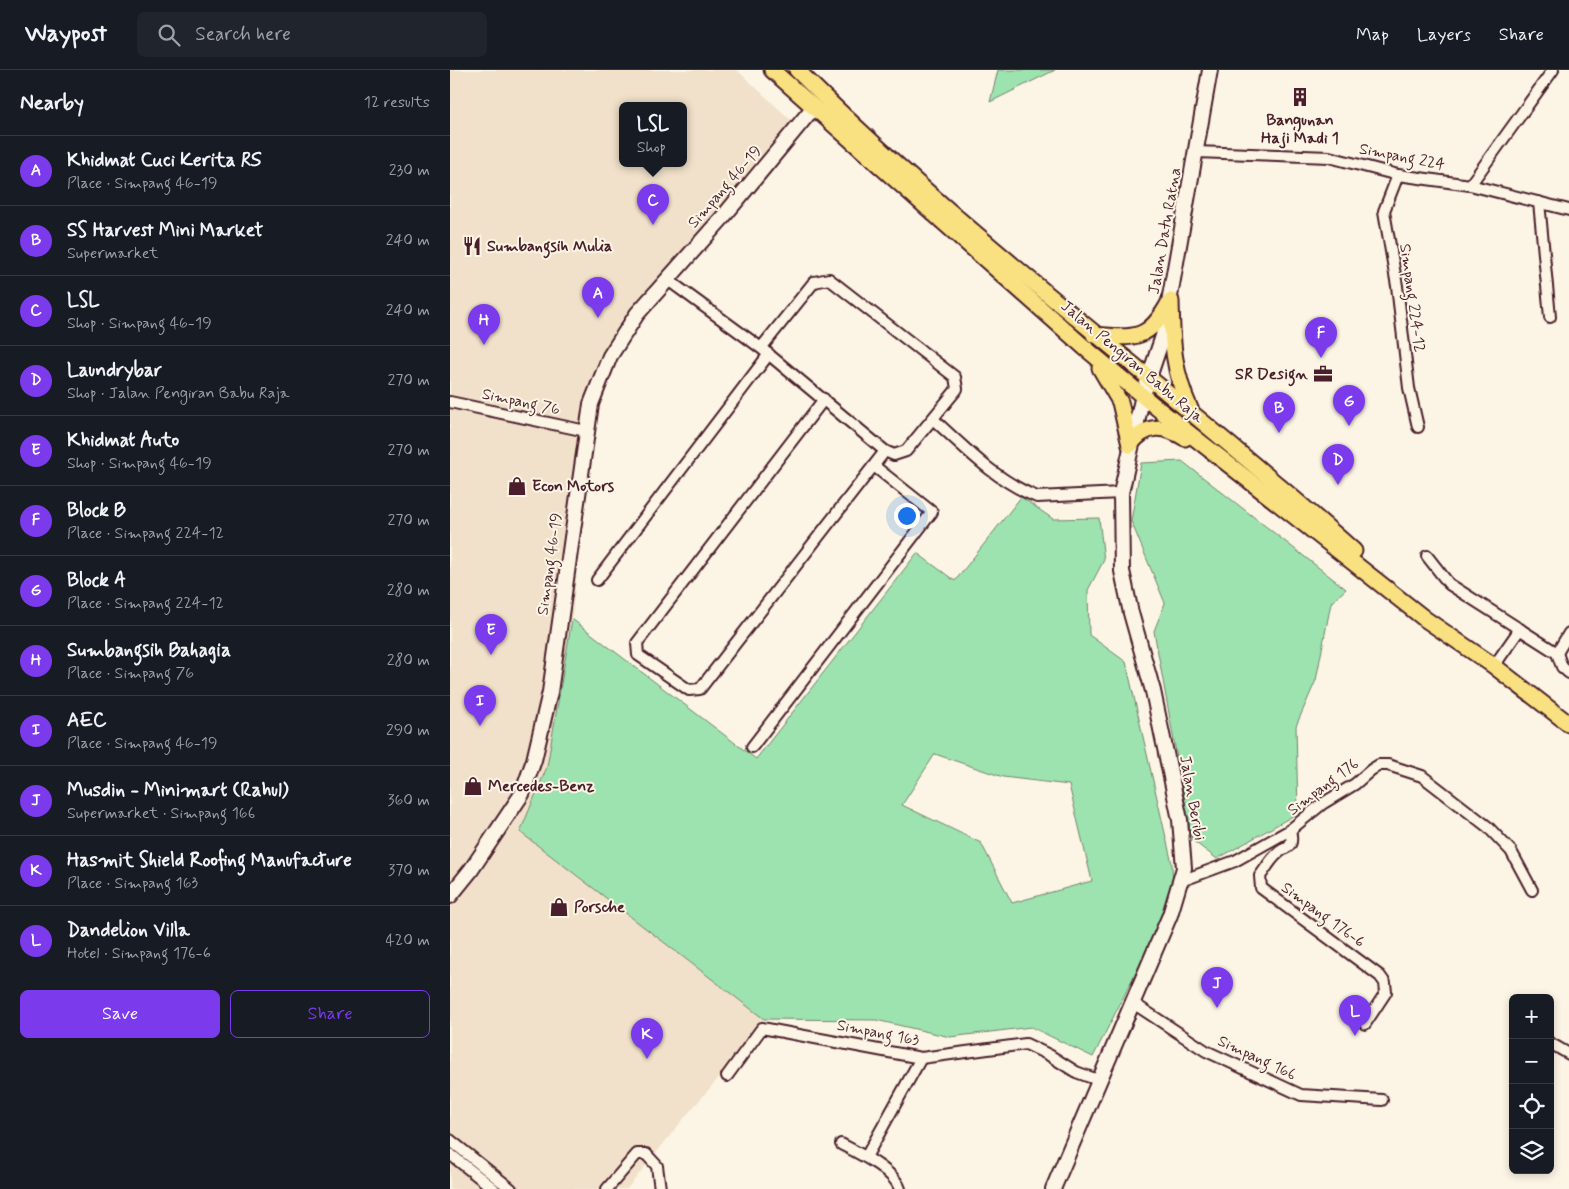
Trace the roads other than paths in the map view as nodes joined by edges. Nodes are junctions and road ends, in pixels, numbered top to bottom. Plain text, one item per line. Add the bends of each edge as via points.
1 (772, 70) edge
2 (797, 70) edge
3 (1210, 70) edge
4 (1554, 70) edge
5 (813, 108) junction
6 (1196, 152) junction
7 (1398, 174) junction
8 (1470, 185) junction
9 (1539, 202) junction
10 (1569, 210) edge
11 (668, 280) junction
12 (1170, 301) junction
13 (1550, 316) dead end
14 (1094, 334) junction
15 (1084, 347) junction
16 (765, 351) junction
17 (1150, 380) junction
18 (1143, 395) junction
19 (824, 399) junction
20 (450, 402) edge
21 (1192, 413) junction
22 (933, 419) junction
23 (1418, 427) dead end
24 (586, 431) junction
25 (1130, 444) junction
26 (885, 451) junction
27 (874, 466) junction
28 (1231, 466) junction
29 (1120, 493) junction
30 (1426, 556) dead end
31 (597, 580) dead end
32 (1520, 629) junction
33 (1569, 633) edge
34 (1557, 653) junction
35 (1490, 663) junction
36 (1569, 673) edge
37 (1569, 724) edge
38 (752, 746) dead end
39 (1290, 830) junction
40 (1182, 881) junction
41 (1532, 890) dead end
42 (450, 896) edge
43 (1133, 1003) junction
44 (1365, 1024) dead end
45 (1554, 1045) edge
46 (1569, 1054) edge
47 (921, 1058) junction
48 (727, 1076) dead end
49 (1098, 1080) junction
50 (1382, 1100) dead end
51 (450, 1140) edge
52 (841, 1144) dead end
53 (450, 1154) edge
54 (866, 1157) junction
55 (494, 1189) edge
56 (511, 1189) edge
57 (608, 1189) edge
58 (660, 1189) edge
59 (900, 1189) edge
60 (1053, 1189) edge

1 - 5 main road, Jalan Pengiran Babu Raja
2 - 14 main road, Jalan Pengiran Babu Raja via 990,248
3 - 6 main road, Jalan Datu Ratna
4 - 8 street
5 - 11 main road, Simpang 46-19
5 - 15 main road, Jalan Pengiran Babu Raja
6 - 7 street, Simpang 224 via 1329,157
6 - 12 main road, Jalan Datu Ratna
7 - 8 street, Simpang 224
7 - 23 street, Simpang 224-12 via 1384,211 1409,388
8 - 9 street, Simpang 224
9 - 10 street, Simpang 224
9 - 13 street
11 - 16 street
11 - 24 main road, Simpang 46-19 via 637,314 610,356 591,404
12 - 14 main road via 1161,319 1147,332 1130,338
12 - 17 main road, Jalan Datu Ratna via 1164,336
12 - 21 main road via 1175,366
14 - 17 main road, Jalan Pengiran Babu Raja
15 - 18 main road, Jalan Pengiran Babu Raja
15 - 25 main road via 1114,389
16 - 19 street
16 - 22 street via 814,282 829,280 955,377 957,389
16 - 31 street
17 - 18 main road, Jalan Datu Ratna
17 - 21 main road, Jalan Pengiran Babu Raja
18 - 25 main road, Jalan Beribi
18 - 28 main road, Jalan Pengiran Babu Raja
19 - 26 street
19 - 27 street via 637,643 638,655 689,690 700,689
20 - 24 street, Simpang 76
21 - 35 main road, Jalan Pengiran Babu Raja
22 - 26 street via 906,451 894,455
22 - 29 street via 986,468 1024,492 1037,497
24 - 42 main road, Simpang 46-19 via 550,692 534,760 522,794
25 - 28 main road via 1152,428 1170,429
25 - 29 main road, Jalan Beribi
26 - 27 street
27 - 38 street via 932,512
28 - 35 main road, Jalan Pengiran Babu Raja via 1425,619
29 - 40 main road, Jalan Beribi via 1122,571 1153,691 1180,820
30 - 32 street via 1449,584
32 - 34 street
32 - 35 street
33 - 34 street
34 - 36 street via 1562,667
35 - 37 main road, Jalan Pengiran Babu Raja
39 - 40 street, Simpang 176 via 1235,861
39 - 41 street, Simpang 176 via 1371,770 1388,764 1422,776 1488,827 1511,852
39 - 44 street, Simpang 176-6 via 1292,840 1288,848 1276,854 1260,876 1261,888 1380,976 1386,992
40 - 43 main road, Jalan Beribi
43 - 49 main road, Jalan Beribi
43 - 50 street, Simpang 166 via 1206,1051 1301,1095
45 - 46 street
47 - 48 street, Simpang 163 via 762,1028
47 - 49 street, Simpang 163 via 1026,1044 1076,1072
47 - 54 street
49 - 60 main road, Jalan Beribi
51 - 56 street
52 - 54 street
53 - 55 street
54 - 59 street via 890,1174
57 - 58 street via 641,1154 657,1166

